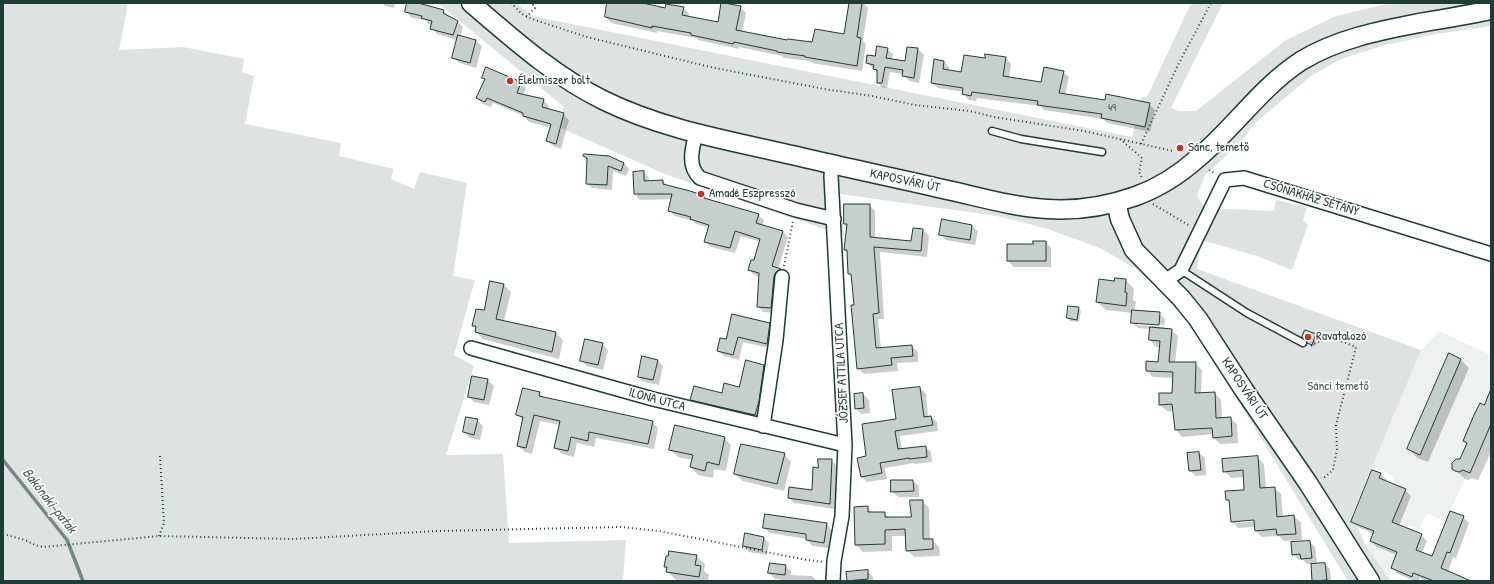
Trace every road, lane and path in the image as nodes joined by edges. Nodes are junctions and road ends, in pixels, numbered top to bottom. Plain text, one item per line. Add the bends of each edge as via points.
1 (471, 3) edge
2 (511, 3) edge
3 (532, 3) edge
4 (1211, 3) edge
5 (1491, 10) edge
6 (526, 17) junction
7 (992, 131) dead end
8 (696, 133) junction
9 (1141, 144) junction
10 (1173, 151) dead end
11 (1102, 152) dead end
12 (832, 165) junction
13 (1116, 202) junction
14 (796, 210) junction
15 (834, 219) junction
16 (1491, 254) edge
17 (1181, 270) junction
18 (782, 277) joint
19 (1165, 281) junction
20 (1303, 343) joint
21 (471, 348) dead end
22 (763, 426) junction
23 (845, 445) junction
24 (160, 456) dead end
25 (1308, 482) junction
26 (3, 534) edge
27 (159, 536) junction
28 (834, 560) junction
29 (832, 581) edge
30 (1370, 581) edge

1 - 8 main road, KAPOSVÁRI ÚT via 517,43 569,81 602,100 662,124
2 - 6 path
3 - 6 path via 535,8
4 - 9 path
5 - 13 main road, KAPOSVÁRI ÚT via 1361,35 1332,45 1302,60 1272,84 1200,157 1181,172 1147,191
6 - 9 path via 587,37 722,69 915,105 1084,131
7 - 11 lane via 1021,139
8 - 12 main road, KAPOSVÁRI ÚT
8 - 14 street via 692,162 693,170 700,178
9 - 10 path
12 - 13 main road, KAPOSVÁRI ÚT via 1009,204 1046,209 1073,209
12 - 15 street, JÓZSEF ATTILA UTCA
13 - 19 main road, KAPOSVÁRI ÚT via 1130,244
14 - 15 street
14 - 18 path
15 - 23 street, JÓZSEF ATTILA UTCA
16 - 17 street, CSÓNAKHÁZ SÉTÁNY via 1244,178 1225,180
17 - 19 street
17 - 20 lane via 1242,310
18 - 22 street via 776,340
19 - 25 main road, KAPOSVÁRI ÚT via 1198,319
20 - 25 path via 1311,346 1321,340 1340,340 1356,347 1336,425 1338,449 1333,470 1326,477
21 - 22 street, ILONA UTCA via 653,399
22 - 23 street, ILONA UTCA
23 - 28 street, JÓZSEF ATTILA UTCA via 842,516
24 - 27 path via 164,523
25 - 30 main road, KAPOSVÁRI ÚT
26 - 27 path via 43,547
27 - 28 path via 293,539 438,531 621,527 659,531 818,562
28 - 29 street, JÓZSEF ATTILA UTCA

